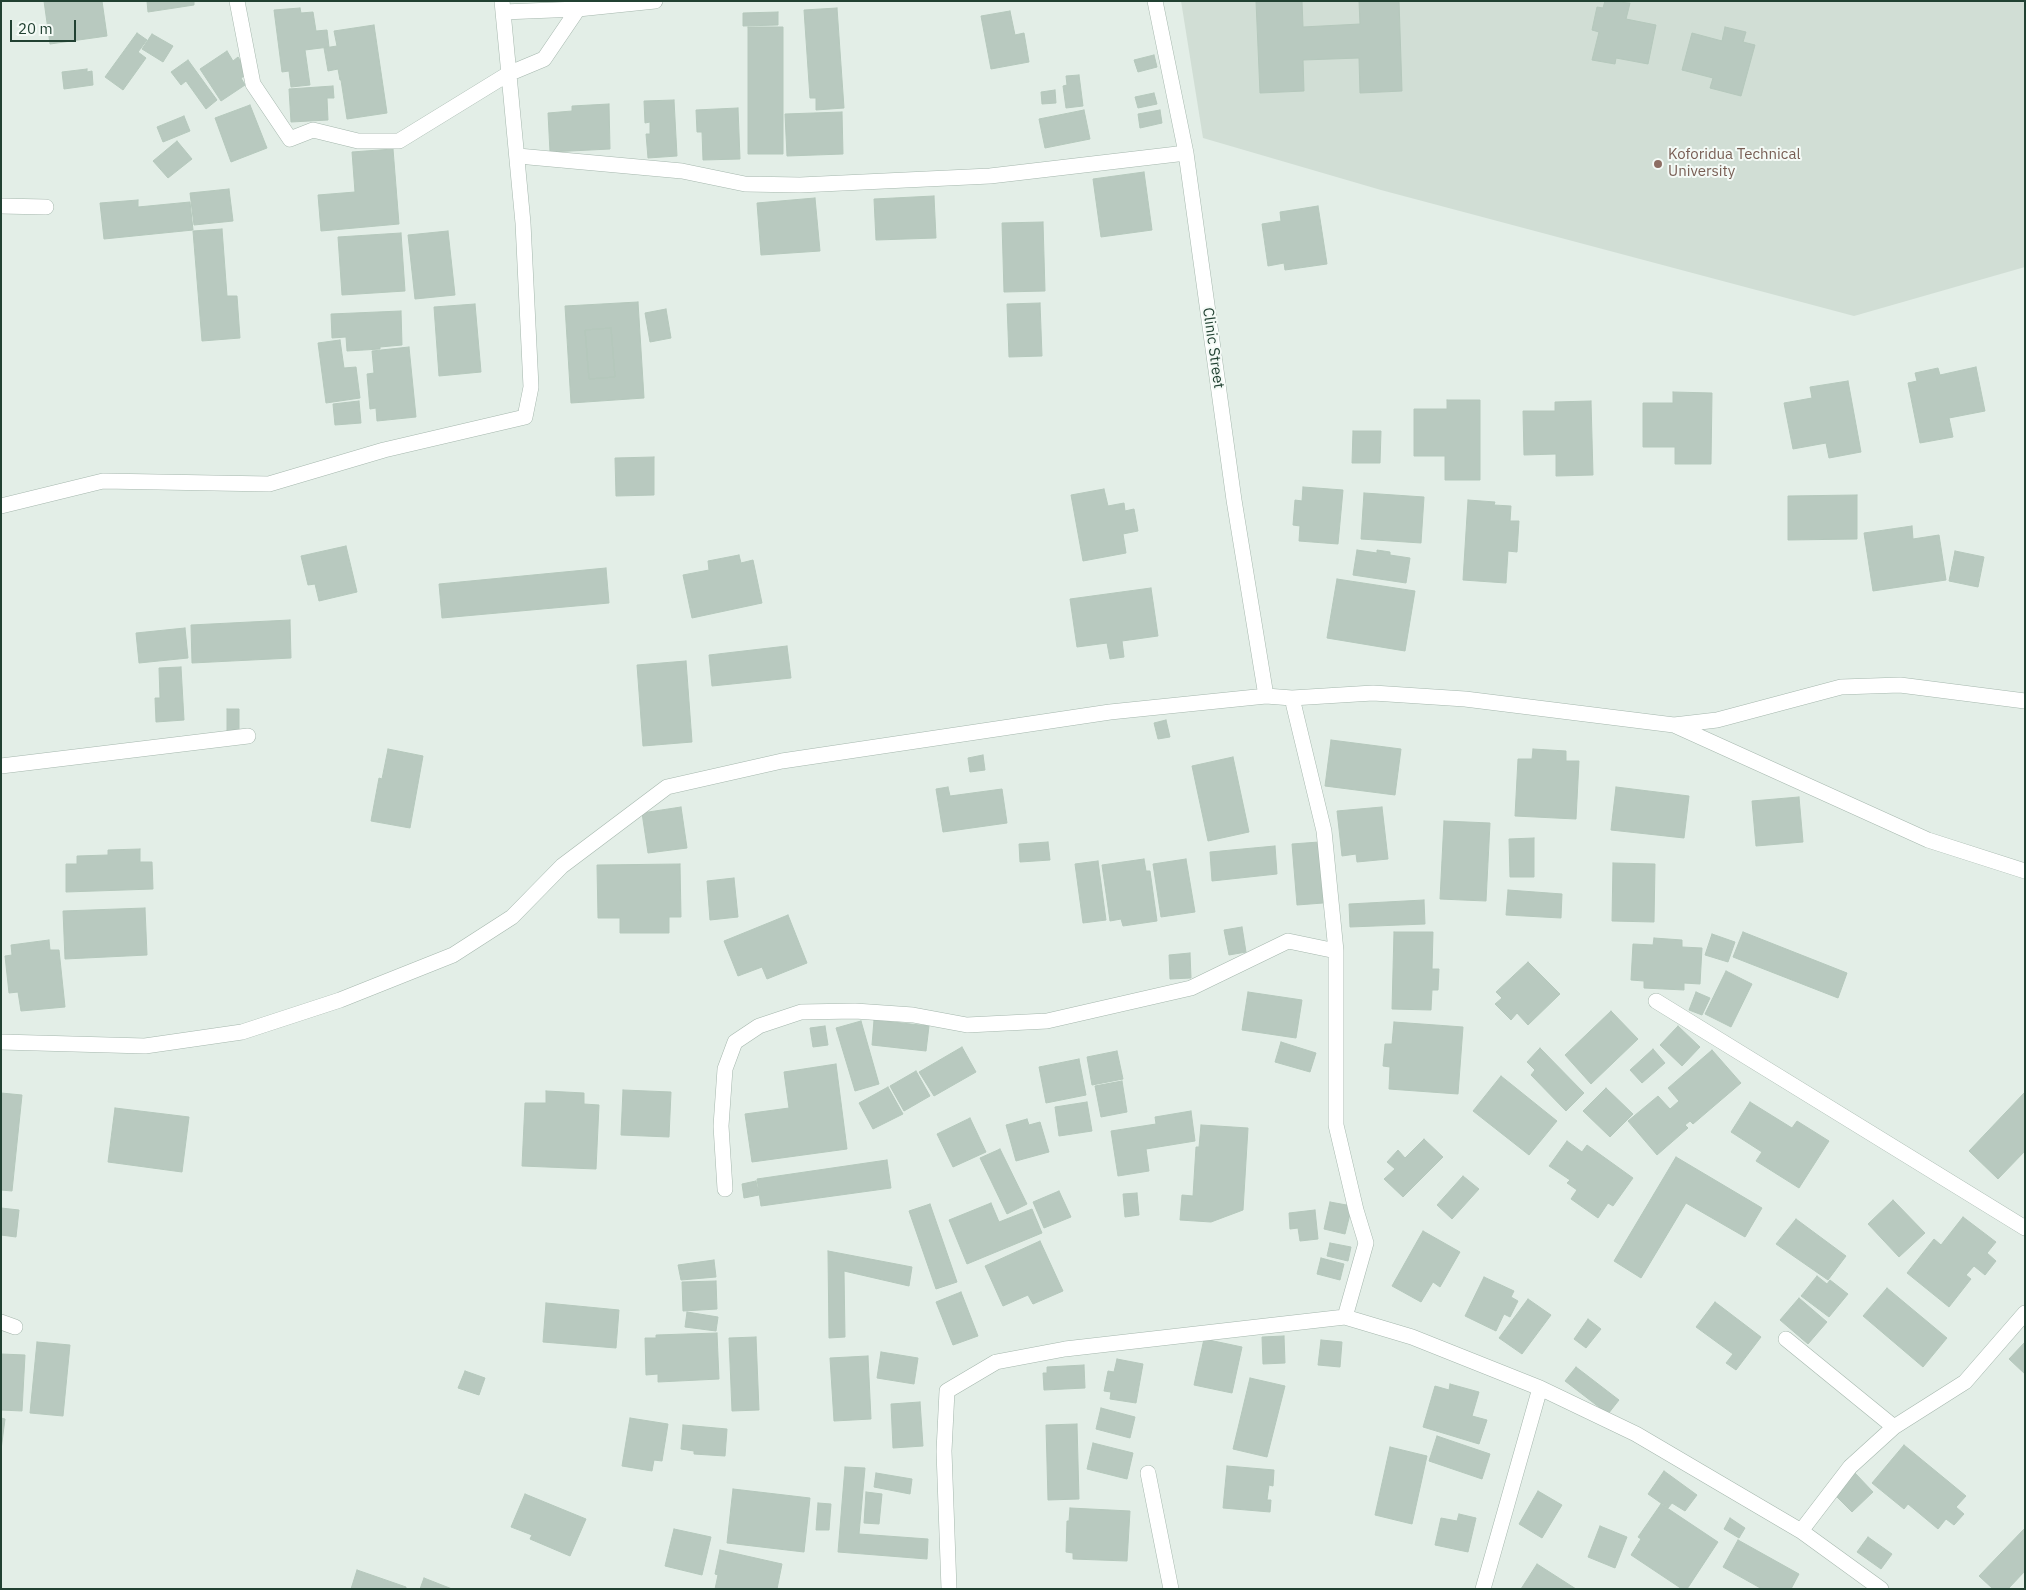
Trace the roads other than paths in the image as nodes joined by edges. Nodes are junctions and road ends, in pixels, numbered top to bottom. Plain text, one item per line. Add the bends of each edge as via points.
1 (237, 1) edge
2 (655, 1) edge
3 (1155, 1) edge
4 (502, 7) edge
5 (578, 9) junction
6 (508, 74) junction
7 (1186, 153) junction
8 (518, 156) junction
9 (1, 206) edge
10 (46, 207) dead end
11 (1, 506) edge
12 (1266, 696) junction
13 (1292, 698) junction
14 (2025, 701) edge
15 (1674, 725) junction
16 (248, 736) dead end
17 (1, 766) edge
18 (2025, 871) edge
19 (1336, 951) junction
20 (1656, 1001) dead end
21 (1, 1042) edge
22 (725, 1189) dead end
23 (2025, 1228) edge
24 (2025, 1313) edge
25 (1345, 1317) junction
26 (1786, 1339) dead end
27 (1540, 1388) junction
28 (1894, 1427) junction
29 (1148, 1473) dead end
30 (1802, 1531) junction
31 (949, 1589) edge
32 (1171, 1589) edge
33 (1483, 1589) edge
34 (1881, 1589) edge

1 - 6 street via 253,84 290,138 312,130 358,141 399,141
2 - 5 street
3 - 7 street, Clinic Street
4 - 5 street
4 - 6 street
5 - 6 street via 544,59
6 - 8 street
7 - 8 street via 990,176 800,185 745,184 682,170
7 - 12 street, Clinic Street via 1234,500
8 - 11 street via 531,387 525,417 384,450 269,484 103,481
9 - 10 street
12 - 13 street
12 - 21 street via 1110,712 782,761 667,787 562,866 512,917 453,955 340,1000 242,1032 145,1046
13 - 15 street via 1373,693 1465,699
13 - 19 street via 1324,831
14 - 15 street via 1900,685 1841,687 1717,720
15 - 18 street via 1928,840
16 - 17 street
19 - 22 street via 1288,941 1190,988 1047,1021 967,1025 913,1015 855,1010 801,1012 759,1026 736,1042 725,1069 721,1126
19 - 25 street via 1336,1125 1366,1243
20 - 23 street
24 - 28 street via 1965,1382
25 - 27 street via 1412,1337
25 - 31 street via 1065,1349 996,1362 947,1392 944,1450
26 - 28 street
27 - 30 street via 1636,1434
27 - 33 street
28 - 30 street via 1850,1467
29 - 32 street
30 - 34 street

